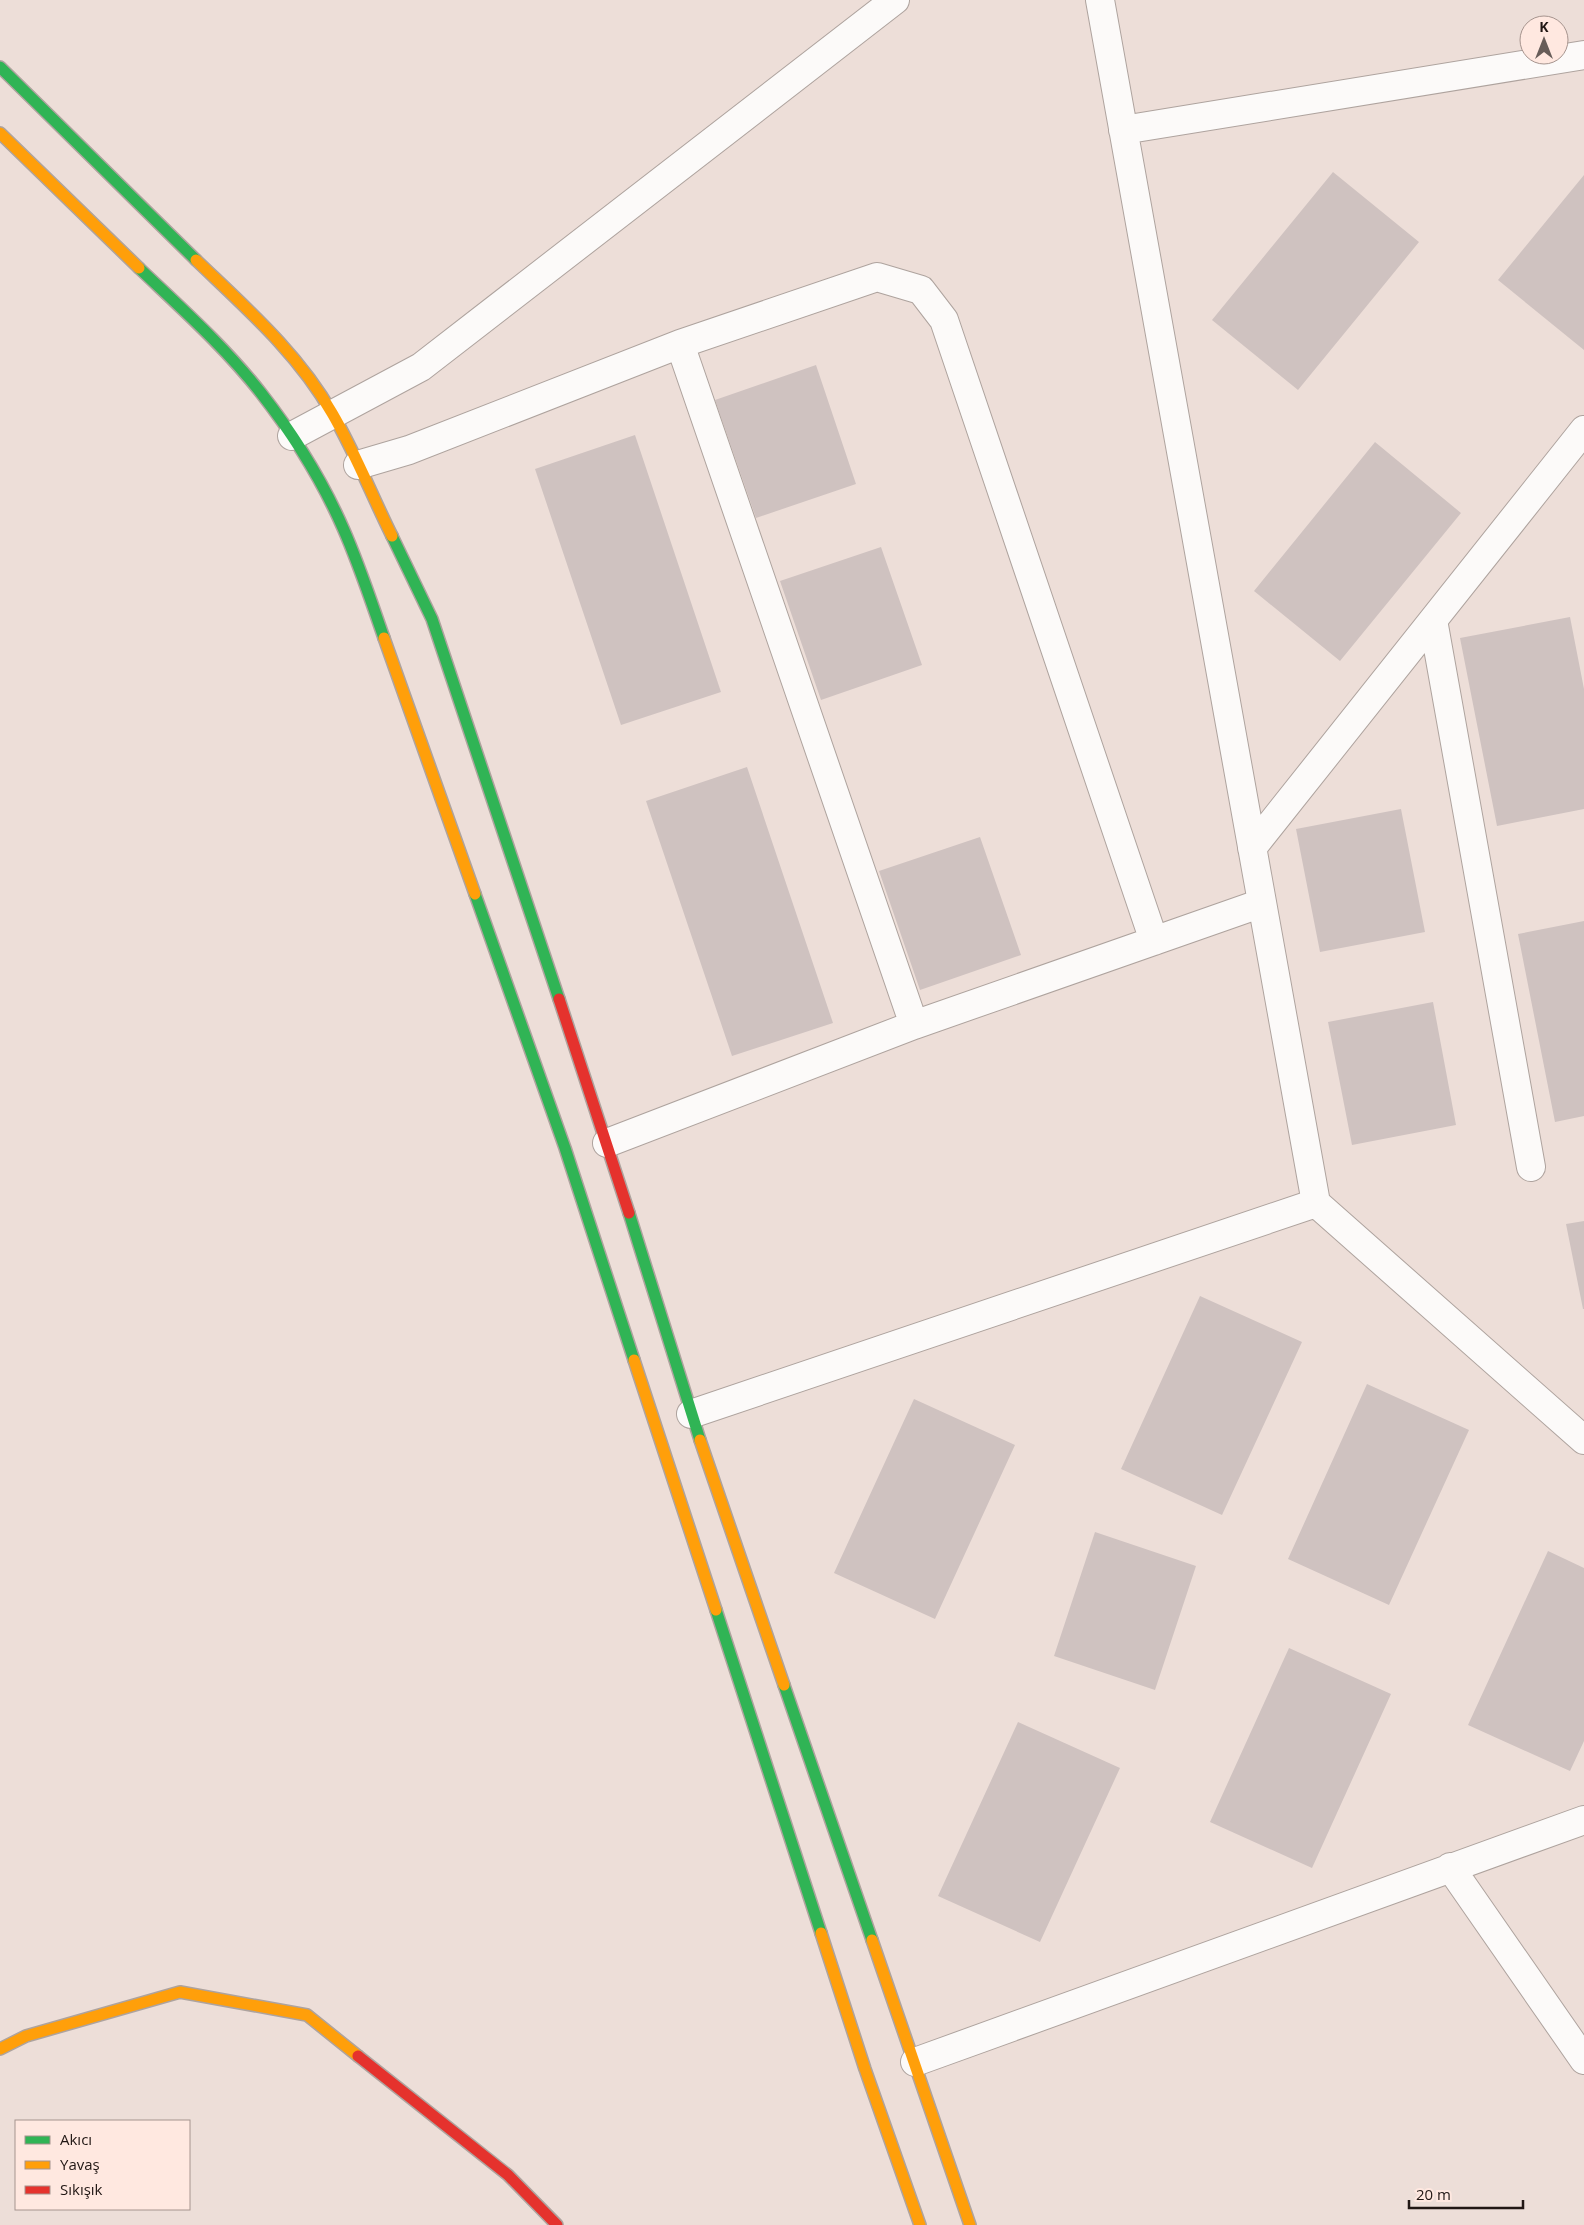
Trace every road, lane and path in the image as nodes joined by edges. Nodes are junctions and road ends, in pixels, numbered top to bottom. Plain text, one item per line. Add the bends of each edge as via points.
1 (895, 0) edge
2 (1100, 0) edge
3 (1584, 55) edge
4 (0, 67) edge
5 (1123, 130) junction
6 (0, 133) edge
7 (680, 344) junction
8 (332, 413) junction
9 (1584, 430) edge
10 (292, 436) junction
11 (358, 465) junction
12 (1433, 620) junction
13 (1252, 848) junction
14 (1262, 903) junction
15 (1154, 941) junction
16 (914, 1025) junction
17 (607, 1142) junction
18 (1531, 1167) dead end
19 (1316, 1203) junction
20 (691, 1414) junction
21 (1584, 1440) edge
22 (1584, 1820) edge
23 (1450, 1867) junction
24 (0, 2049) edge
25 (1584, 2060) edge
26 (916, 2062) junction
27 (557, 2225) edge
28 (920, 2225) edge
29 (970, 2225) edge

1 - 8 street via 421,368
2 - 5 street
3 - 5 street
4 - 8 street via 278,340
5 - 13 street
6 - 10 street via 226,352
7 - 11 street via 409,450
7 - 15 street via 877,277 921,290 944,320
7 - 16 street
8 - 10 street
8 - 11 street
9 - 12 street
10 - 28 street via 343,528 362,576 565,1148
11 - 17 street via 432,619
12 - 13 street
12 - 18 street
13 - 14 street
14 - 15 street
14 - 19 street
15 - 16 street
16 - 17 street
17 - 20 street
19 - 20 street
19 - 21 street
20 - 26 street
22 - 23 street
23 - 25 street
23 - 26 street
24 - 27 street via 26,2036 180,1992 307,2015 508,2174
26 - 29 street

